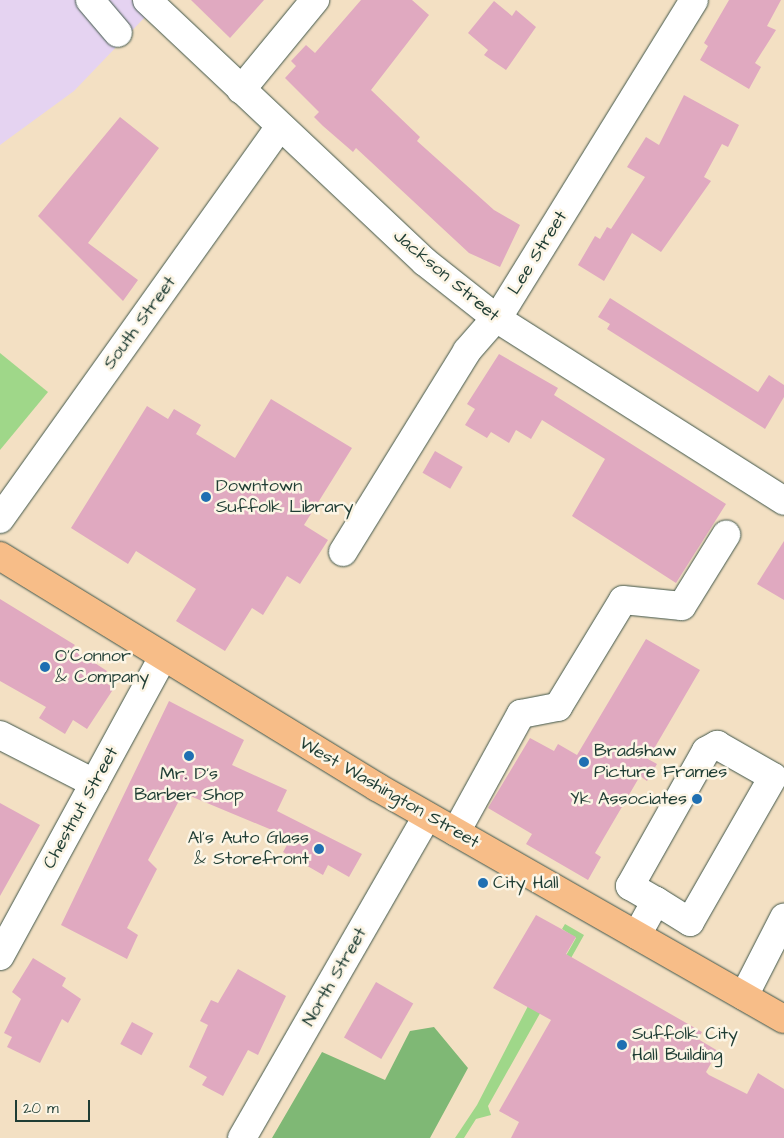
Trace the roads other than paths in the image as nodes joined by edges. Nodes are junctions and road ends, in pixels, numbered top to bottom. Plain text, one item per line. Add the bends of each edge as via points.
1 (90, 0) edge
2 (147, 0) edge
3 (315, 0) edge
4 (694, 0) edge
5 (118, 33) dead end
6 (241, 90) junction
7 (280, 127) junction
8 (496, 318) junction
9 (784, 502) edge
10 (0, 519) edge
11 (726, 535) dead end
12 (343, 552) dead end
13 (0, 556) edge
14 (162, 659) junction
15 (0, 735) edge
16 (94, 783) junction
17 (427, 816) junction
18 (456, 832) junction
19 (656, 901) junction
20 (784, 918) edge
21 (637, 935) junction
22 (0, 956) edge
23 (744, 996) junction
24 (784, 1019) edge
25 (242, 1138) edge

1 - 5 street
2 - 6 street, Jackson Street
3 - 6 street
4 - 8 street, Lee Street
6 - 7 street, Jackson Street
7 - 8 street, Jackson Street via 425,262
7 - 10 street, South Street
8 - 9 street, Jackson Street
8 - 12 street, Lee Street via 467,351
11 - 18 street via 682,606 623,600 558,707 522,714
13 - 14 main road, West Washington Street
14 - 16 street, Chestnut Street
14 - 17 main road, West Washington Street
15 - 16 street
16 - 22 street, Chestnut Street
17 - 18 main road, West Washington Street
17 - 25 street, North Street
18 - 21 main road, West Washington Street
19 - 19 street via 630,886 706,750 717,745 773,778 690,922
19 - 21 street
20 - 23 street
21 - 23 main road, West Washington Street
23 - 24 main road, West Washington Street

